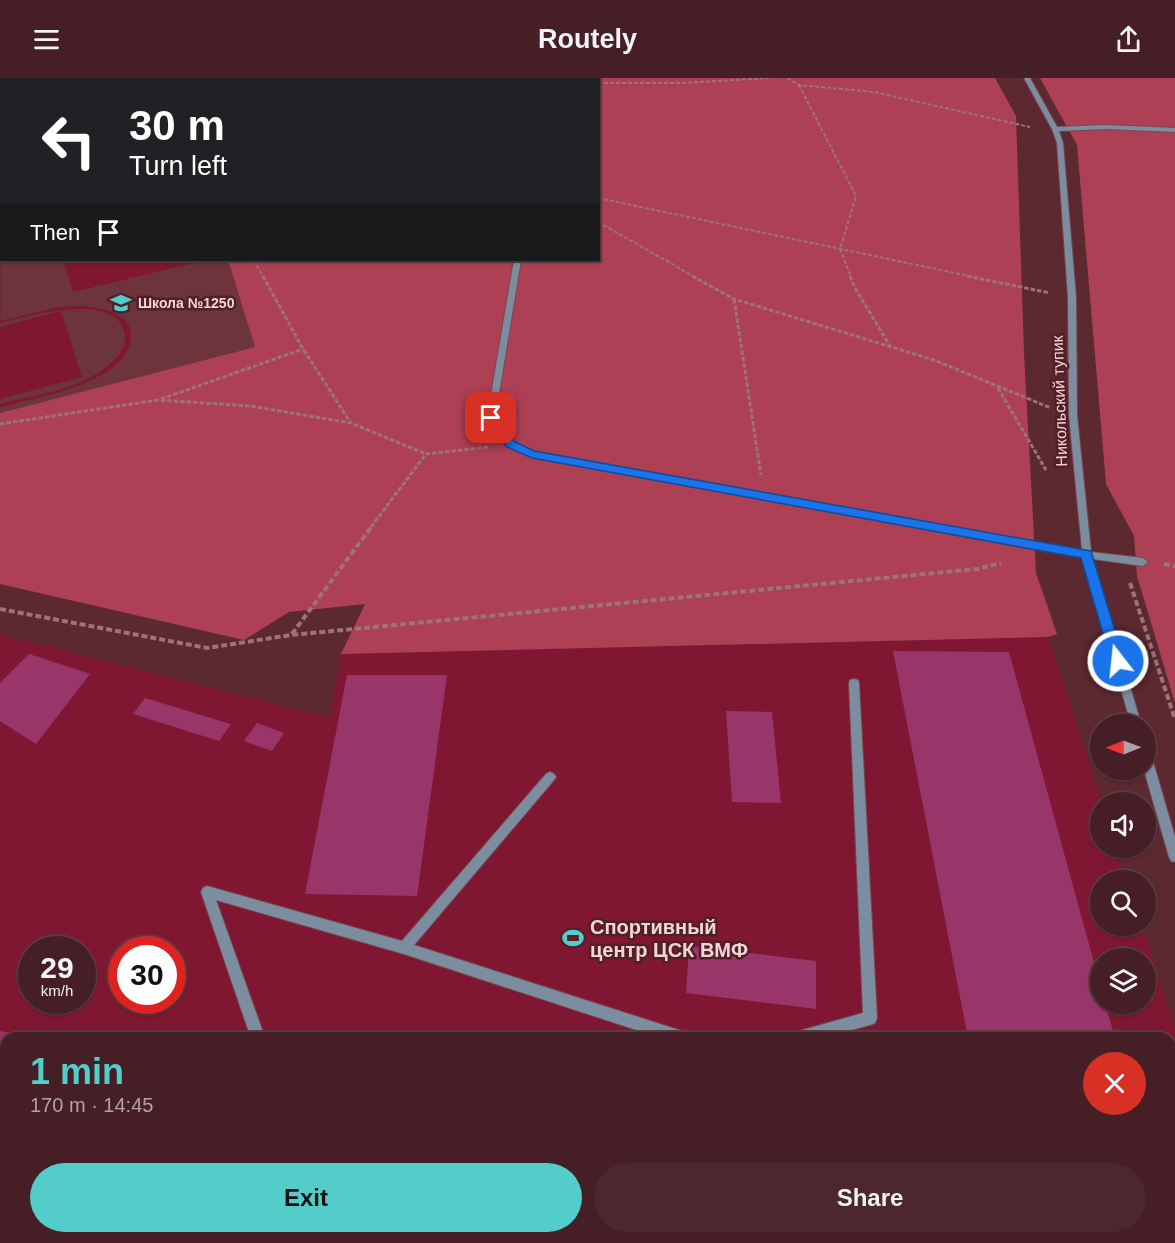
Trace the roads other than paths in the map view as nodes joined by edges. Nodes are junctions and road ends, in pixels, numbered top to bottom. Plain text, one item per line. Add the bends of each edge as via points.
1 (1027, 78) edge
2 (1055, 129) junction
3 (1175, 130) edge
4 (518, 261) edge
5 (1087, 555) junction
6 (1143, 562) dead end
7 (854, 683) dead end
8 (1133, 714) edge
9 (550, 777) dead end
10 (1152, 780) edge
11 (1175, 857) edge
12 (404, 948) junction
13 (256, 1032) edge
14 (663, 1032) edge
15 (820, 1032) edge

1 - 2 street, Никольский тупик
2 - 3 street
2 - 5 street, Никольский тупик via 1060,143 1072,297 1073,415
4 - 5 street via 491,418 511,444 532,454
5 - 6 street
5 - 8 street, Никольский тупик
7 - 15 street via 870,1018
9 - 12 street
10 - 11 street
12 - 13 street via 207,892
12 - 14 street

